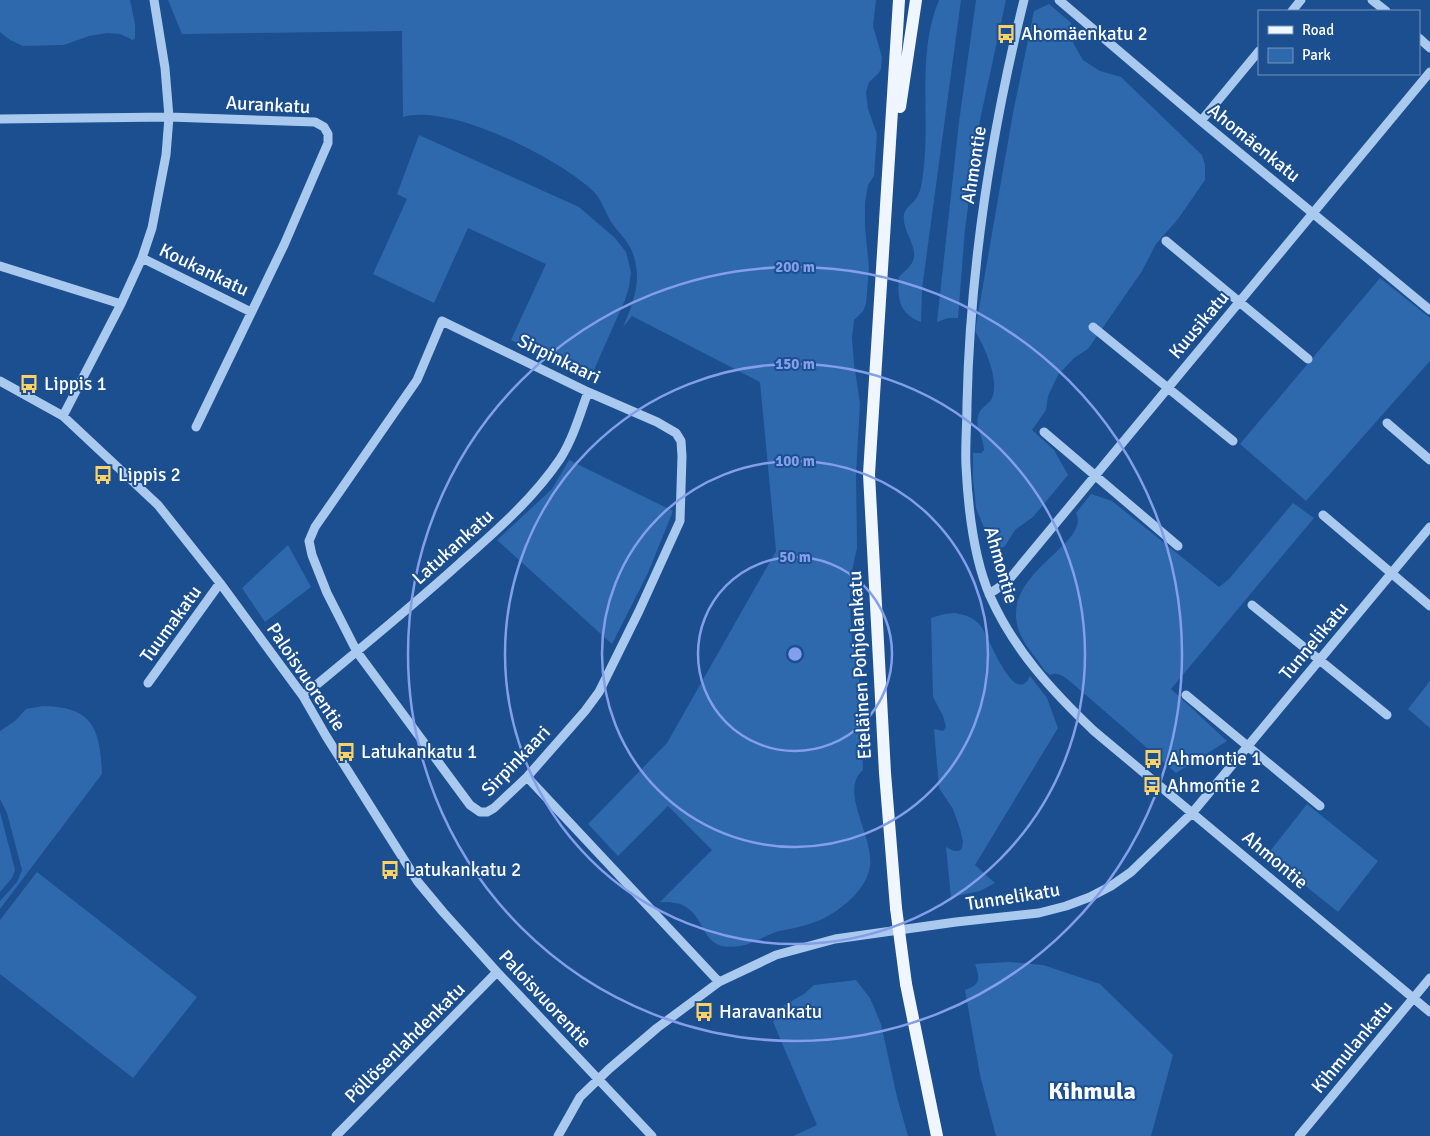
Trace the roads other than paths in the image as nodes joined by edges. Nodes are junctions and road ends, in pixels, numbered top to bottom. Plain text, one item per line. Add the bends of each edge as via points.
1 (154, 0) edge
2 (899, 0) edge
3 (916, 0) edge
4 (1024, 0) edge
5 (1059, 0) edge
6 (1301, 0) edge
7 (1372, 0) edge
8 (1293, 10) edge
9 (1385, 10) edge
10 (1420, 39) edge
11 (1430, 48) edge
12 (1258, 52) edge
13 (1430, 72) edge
14 (169, 117) junction
15 (0, 119) edge
16 (1201, 121) junction
17 (887, 188) junction
18 (1313, 214) junction
19 (1166, 241) dead end
20 (142, 258) junction
21 (0, 266) edge
22 (1240, 302) junction
23 (121, 304) junction
24 (1429, 306) edge
25 (251, 312) junction
26 (1093, 327) dead end
27 (1308, 359) dead end
28 (0, 382) edge
29 (1168, 389) junction
30 (588, 392) junction
31 (63, 416) junction
32 (1387, 423) dead end
33 (196, 427) dead end
34 (1044, 432) dead end
35 (1233, 441) dead end
36 (1430, 460) edge
37 (1096, 476) junction
38 (1323, 515) dead end
39 (1430, 527) edge
40 (1178, 546) dead end
41 (1391, 574) junction
42 (220, 583) junction
43 (989, 594) junction
44 (1252, 605) dead end
45 (1430, 606) edge
46 (357, 652) junction
47 (1320, 660) junction
48 (148, 683) dead end
49 (1186, 695) dead end
50 (303, 696) junction
51 (1387, 715) dead end
52 (1247, 747) junction
53 (527, 777) junction
54 (1320, 806) dead end
55 (1193, 812) junction
56 (497, 972) junction
57 (1430, 978) edge
58 (719, 982) junction
59 (1413, 998) junction
60 (1430, 1012) edge
61 (599, 1079) junction
62 (336, 1136) edge
63 (558, 1136) edge
64 (652, 1136) edge
65 (937, 1136) edge
66 (1298, 1136) edge

1 - 14 street
2 - 17 main road, Eteläinen Pohjolankatu
3 - 17 main road, Eteläinen Pohjolankatu
4 - 43 street, Ahmontie via 980,226 968,344 966,466 973,530
5 - 16 street, Ahomäenkatu
6 - 8 street
7 - 9 street
10 - 11 street
12 - 16 street
13 - 18 street, Kuusikatu
14 - 15 street, Aurankatu
14 - 20 street via 166,155 152,228
14 - 25 street, Aurankatu via 315,122 328,134 328,143 299,211
16 - 18 street, Ahomäenkatu
17 - 65 main road, Eteläinen Pohjolankatu, bridge via 869,474 885,773 896,908 906,984
18 - 22 street, Kuusikatu
18 - 24 street, Ahomäenkatu
19 - 22 street
20 - 23 street
20 - 25 street, Koukankatu
21 - 23 street
22 - 27 street
22 - 29 street, Kuusikatu
23 - 31 street
25 - 33 street, Aurankatu
26 - 29 street
28 - 31 street, Paloisvuorentie
29 - 35 street
29 - 37 street, Kuusikatu
30 - 46 street, Latukankatu via 560,458 536,490 501,526
30 - 46 street, Sirpinkaari via 442,321 417,380 314,527 309,541 324,585
30 - 53 street, Sirpinkaari via 676,433 681,441 682,456 680,521 599,692
31 - 42 street, Paloisvuorentie via 158,506
32 - 36 street
34 - 37 street
37 - 40 street
37 - 43 street, Kuusikatu via 1005,585
38 - 41 street
39 - 41 street, Tunnelikatu
41 - 45 street
41 - 47 street, Tunnelikatu
42 - 48 street, Tuumakatu
42 - 50 street, Paloisvuorentie
43 - 55 street, Ahmontie via 1017,646 1054,692 1094,731
44 - 47 street
46 - 50 street, Latukankatu
46 - 53 street, Sirpinkaari via 470,805 480,812 487,812
47 - 51 street
47 - 52 street, Tunnelikatu
49 - 52 street
50 - 56 street, Paloisvuorentie via 418,882
52 - 54 street
52 - 55 street, Tunnelikatu
53 - 58 street
55 - 58 street, Tunnelikatu via 1131,872 1090,897 1066,906 1039,913 835,939 776,955
55 - 59 street, Ahmontie
56 - 61 street, Paloisvuorentie
56 - 62 street, Pöllösenlahdenkatu
57 - 59 street, Kihmulankatu
58 - 61 street, Tunnelikatu via 657,1028
59 - 60 street, Ahmontie
59 - 66 street, Kihmulankatu
61 - 63 street, Tunnelikatu via 580,1098
61 - 64 street, Paloisvuorentie

